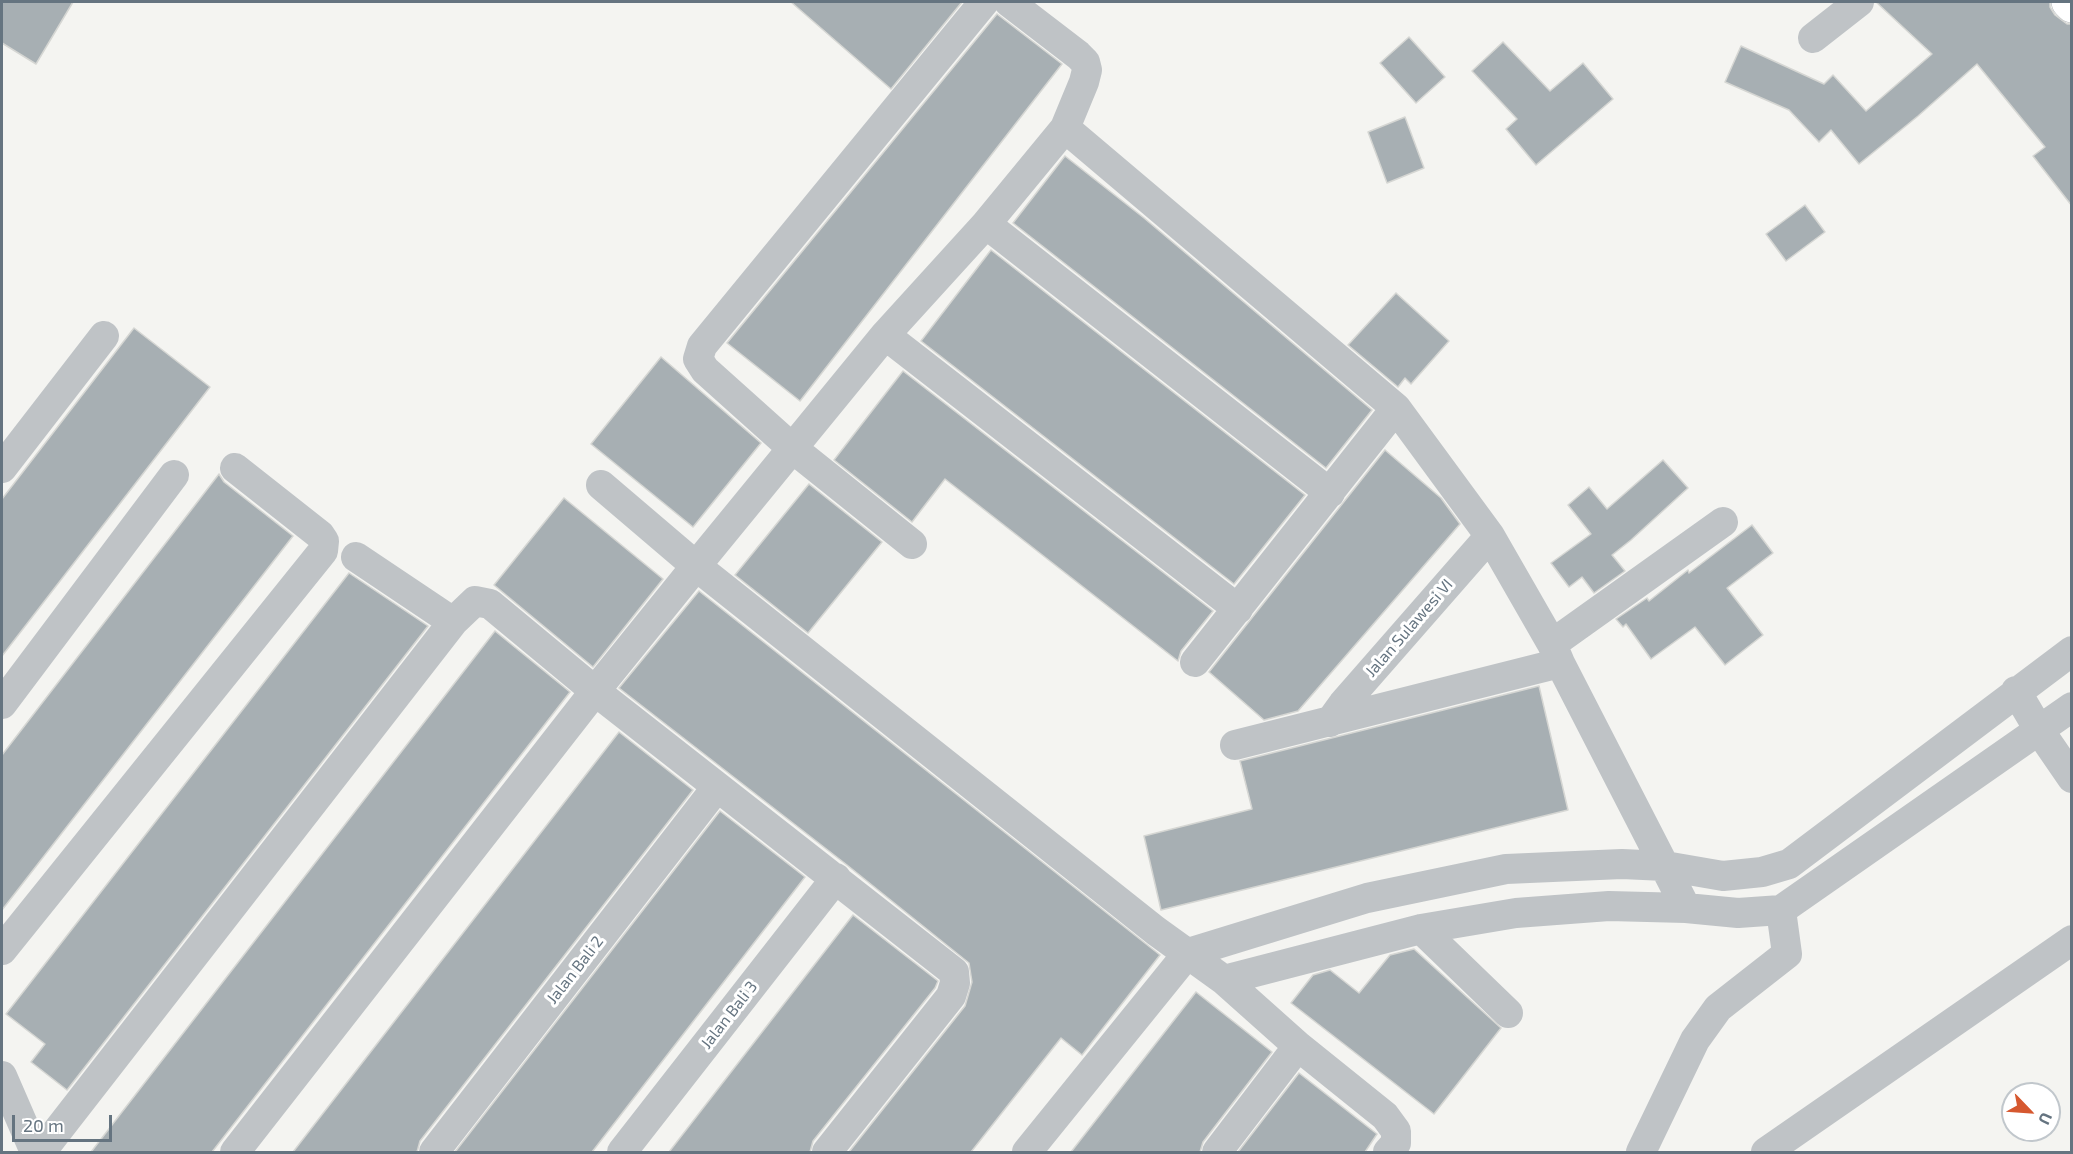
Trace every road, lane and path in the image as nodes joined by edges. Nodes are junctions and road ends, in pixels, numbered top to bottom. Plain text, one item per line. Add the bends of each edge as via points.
1 (984, 2) edge
2 (1009, 2) edge
3 (1859, 2) edge
4 (2068, 2) edge
5 (2072, 6) edge
6 (1813, 38) dead end
7 (1065, 128) junction
8 (986, 224) junction
9 (885, 335) junction
10 (104, 336) dead end
11 (1396, 408) junction
12 (792, 448) junction
13 (2, 468) edge
14 (235, 468) dead end
15 (174, 475) dead end
16 (601, 485) dead end
17 (1330, 493) junction
18 (1723, 522) dead end
19 (1490, 536) junction
20 (912, 544) dead end
21 (356, 557) dead end
22 (696, 566) junction
23 (1238, 609) junction
24 (453, 622) junction
25 (2072, 651) edge
26 (1556, 654) junction
27 (1195, 662) dead end
28 (595, 691) junction
29 (2016, 691) junction
30 (4, 693) edge
31 (2072, 707) edge
32 (1330, 722) junction
33 (2039, 730) junction
34 (1235, 745) dead end
35 (2072, 778) edge
36 (717, 787) junction
37 (1665, 866) junction
38 (836, 878) junction
39 (1686, 908) junction
40 (1781, 910) junction
41 (1421, 929) junction
42 (2072, 940) edge
43 (2, 950) edge
44 (1188, 953) junction
45 (1224, 980) junction
46 (1508, 1012) dead end
47 (1298, 1046) junction
48 (2, 1076) edge
49 (35, 1152) edge
50 (41, 1152) edge
51 (235, 1152) edge
52 (434, 1152) edge
53 (622, 1152) edge
54 (827, 1152) edge
55 (1027, 1152) edge
56 (1217, 1152) edge
57 (1388, 1152) edge
58 (1641, 1152) edge
59 (1766, 1152) edge

1 - 12 street via 702,346 698,359 705,370
2 - 7 street via 1085,62 1084,82
3 - 6 street
4 - 5 main road
7 - 8 street
7 - 11 street
8 - 9 street
8 - 17 street
9 - 12 street
9 - 23 street
10 - 13 street
11 - 17 street
11 - 19 street
12 - 20 street
12 - 22 street
14 - 43 street via 320,535 323,551
15 - 30 street
16 - 22 street
17 - 23 street
18 - 26 street
19 - 26 street
19 - 32 street, Jalan Sulawesi VI
21 - 24 street
22 - 28 street
22 - 44 street
23 - 27 street
24 - 28 street via 476,602 490,604
24 - 50 street
25 - 29 street
26 - 32 street
26 - 37 street
28 - 36 street
28 - 51 street
29 - 33 street
29 - 37 street via 1789,864 1762,872 1723,876
31 - 33 street
32 - 34 street
33 - 35 street
33 - 40 street
36 - 38 street
36 - 52 street, Jalan Bali 2
37 - 39 street
37 - 44 street via 1506,869 1367,898
38 - 53 street, Jalan Bali 3
38 - 54 street via 948,965 954,972 955,983 951,996
39 - 40 street via 1738,913
39 - 41 street via 1609,906 1516,914
40 - 58 street via 1787,954 1718,1008 1695,1040
41 - 45 street
41 - 46 street
42 - 59 street
44 - 45 street
44 - 55 street
45 - 47 street
47 - 56 street
47 - 57 street via 1391,1122 1396,1143
48 - 49 street

